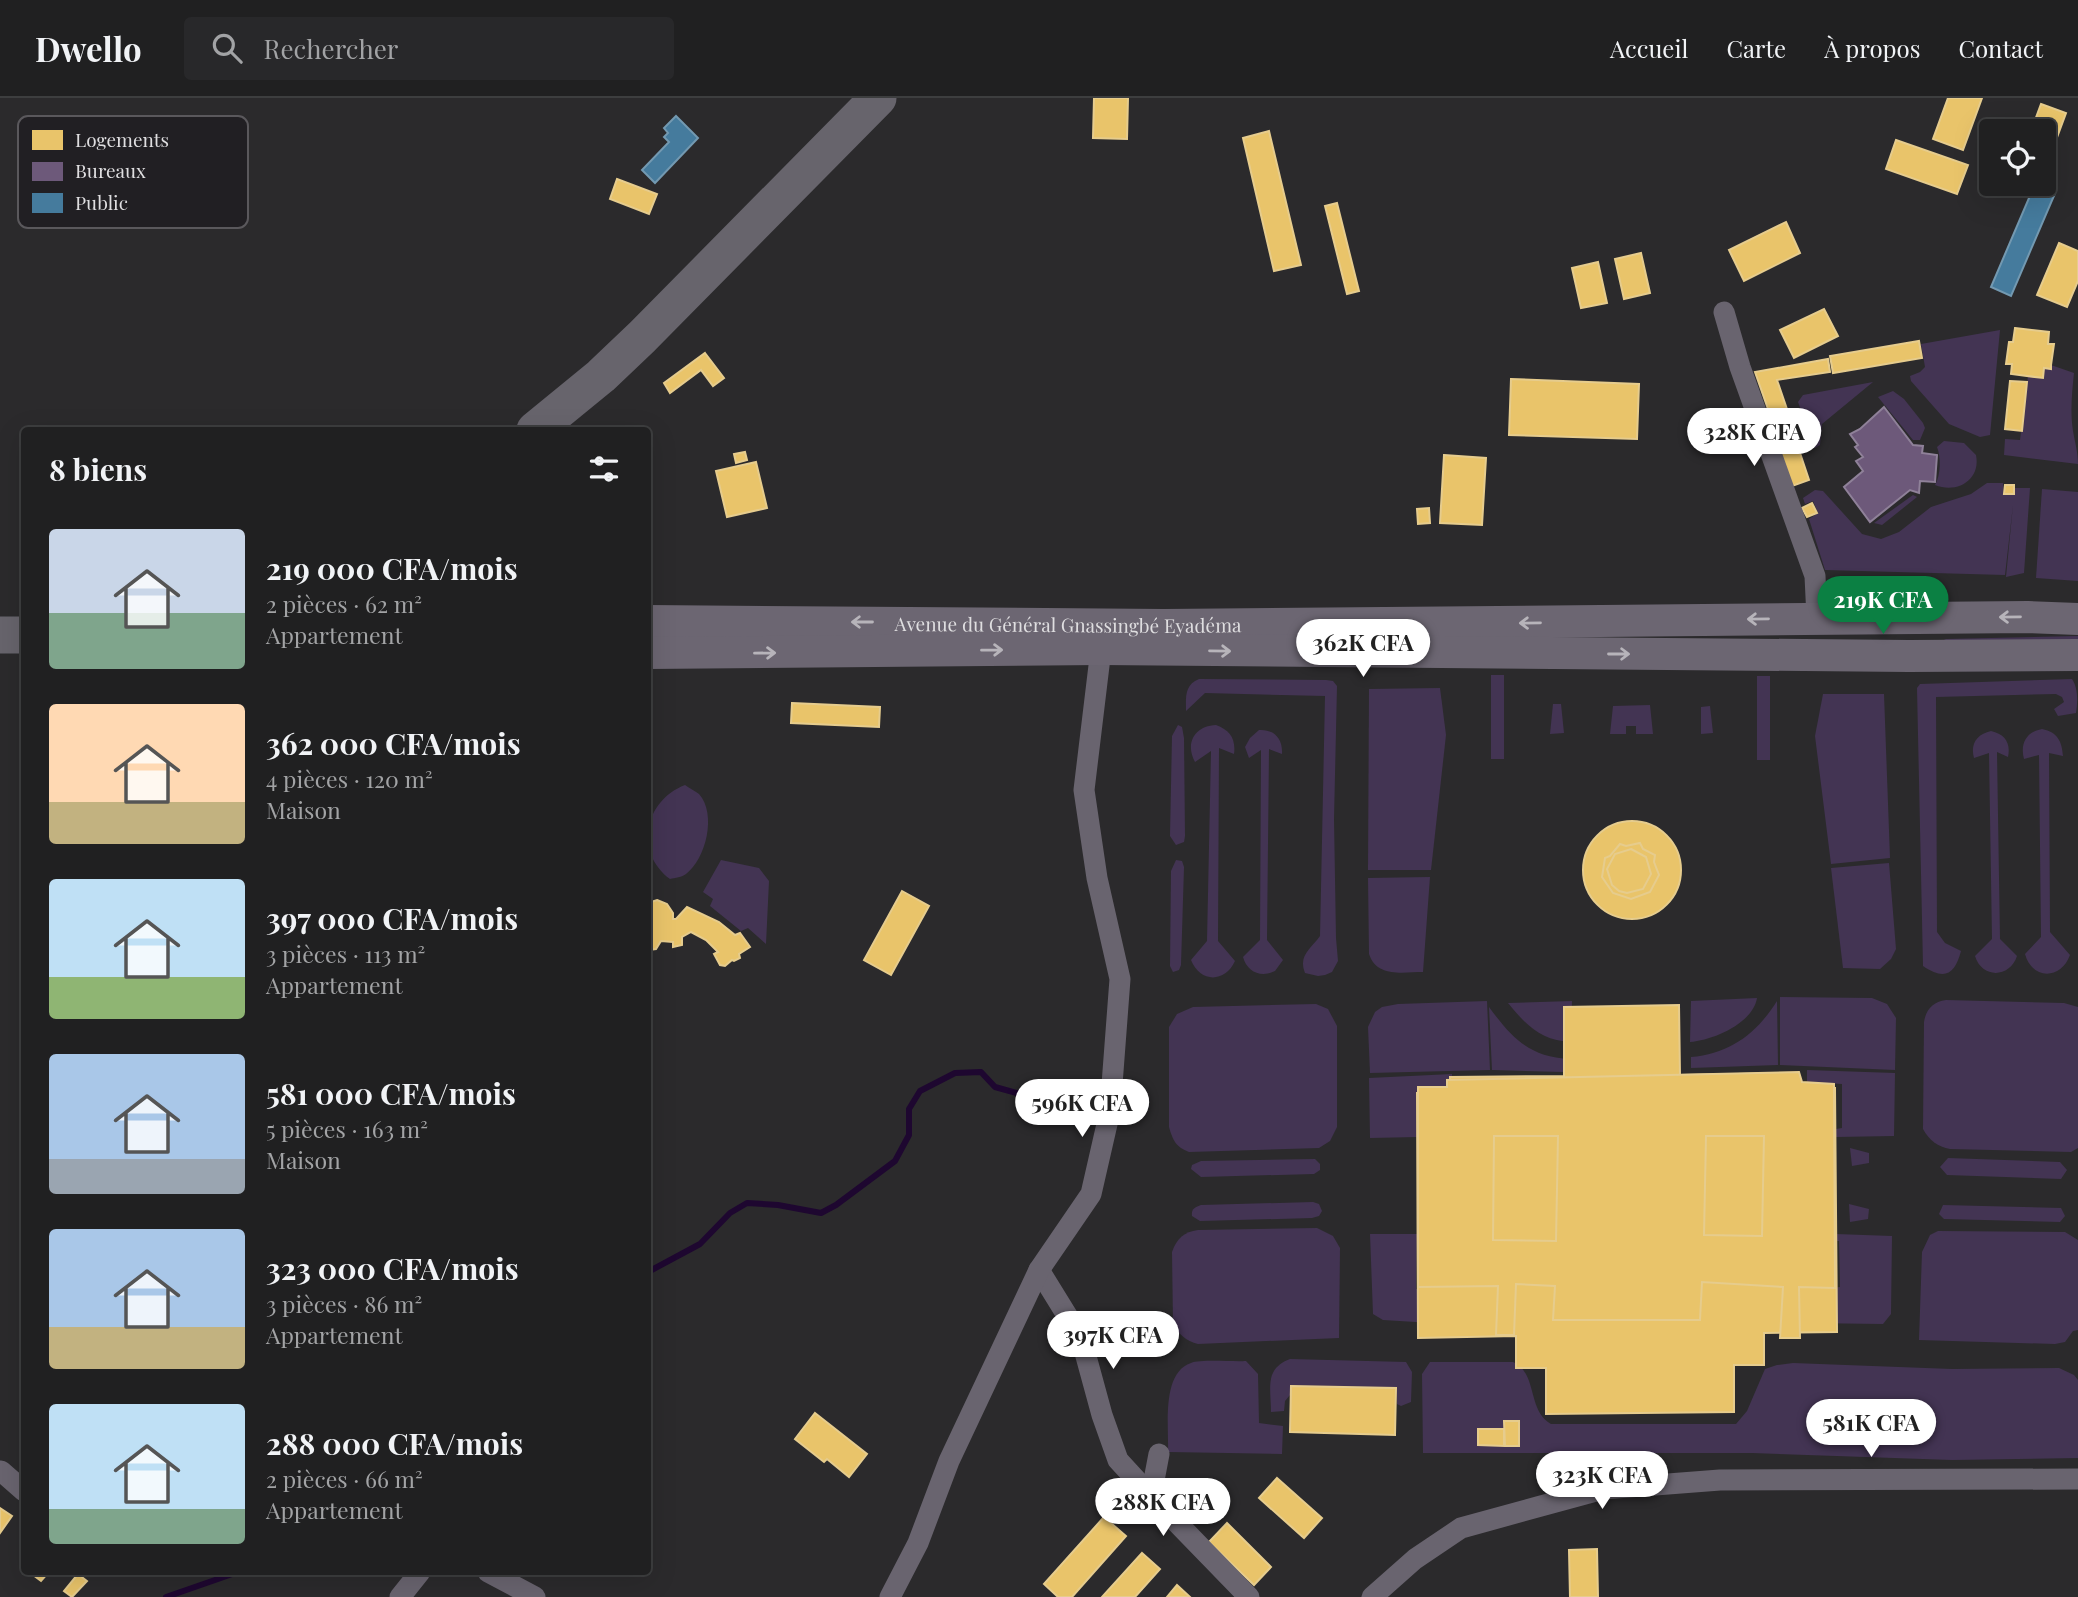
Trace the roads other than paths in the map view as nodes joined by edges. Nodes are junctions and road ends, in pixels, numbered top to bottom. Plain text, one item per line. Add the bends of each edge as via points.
1 (878, 98) edge
2 (1724, 312) dead end
3 (539, 427) edge
4 (1817, 618) junction
5 (1911, 619) junction
6 (2078, 619) edge
7 (651, 621) edge
8 (721, 621) junction
9 (0, 635) edge
10 (21, 635) edge
11 (1101, 649) junction
12 (651, 653) edge
13 (718, 653) junction
14 (2078, 655) edge
15 (1909, 656) junction
16 (1039, 1270) junction
17 (1159, 1454) dead end
18 (1, 1471) edge
19 (21, 1471) edge
20 (2078, 1479) edge
21 (21, 1488) edge
22 (1151, 1496) junction
23 (418, 1575) edge
24 (494, 1575) edge
25 (400, 1597) edge
26 (535, 1597) edge
27 (890, 1597) edge
28 (1249, 1597) edge
29 (1372, 1597) edge

1 - 3 highway via 642,337
2 - 4 street via 1815,576
4 - 5 main road, Avenue du Général Gnassingbé Eyadéma
4 -> 8 main road, Avenue du Général Gnassingbé Eyadéma via 1177,625
6 -> 5 main road, Avenue du Général Gnassingbé Eyadéma
5 - 15 main road
7 - 8 main road, Avenue du Général Gnassingbé Eyadéma
8 - 13 main road
9 - 10 highway
13 -> 11 main road, Avenue du Général Gnassingbé Eyadéma
11 -> 15 main road, Avenue du Général Gnassingbé Eyadéma
11 - 16 street via 1084,790 1097,878 1120,979 1110,1111 1091,1194
12 - 13 main road, Avenue du Général Gnassingbé Eyadéma
14 - 15 main road, Avenue du Général Gnassingbé Eyadéma
16 - 22 street via 1081,1338 1118,1460
16 - 27 street
17 - 22 street
18 - 19 street
18 - 21 street
20 - 29 street via 1720,1480 1604,1489 1461,1528 1415,1559
22 - 28 street
23 - 25 street
24 - 26 street

